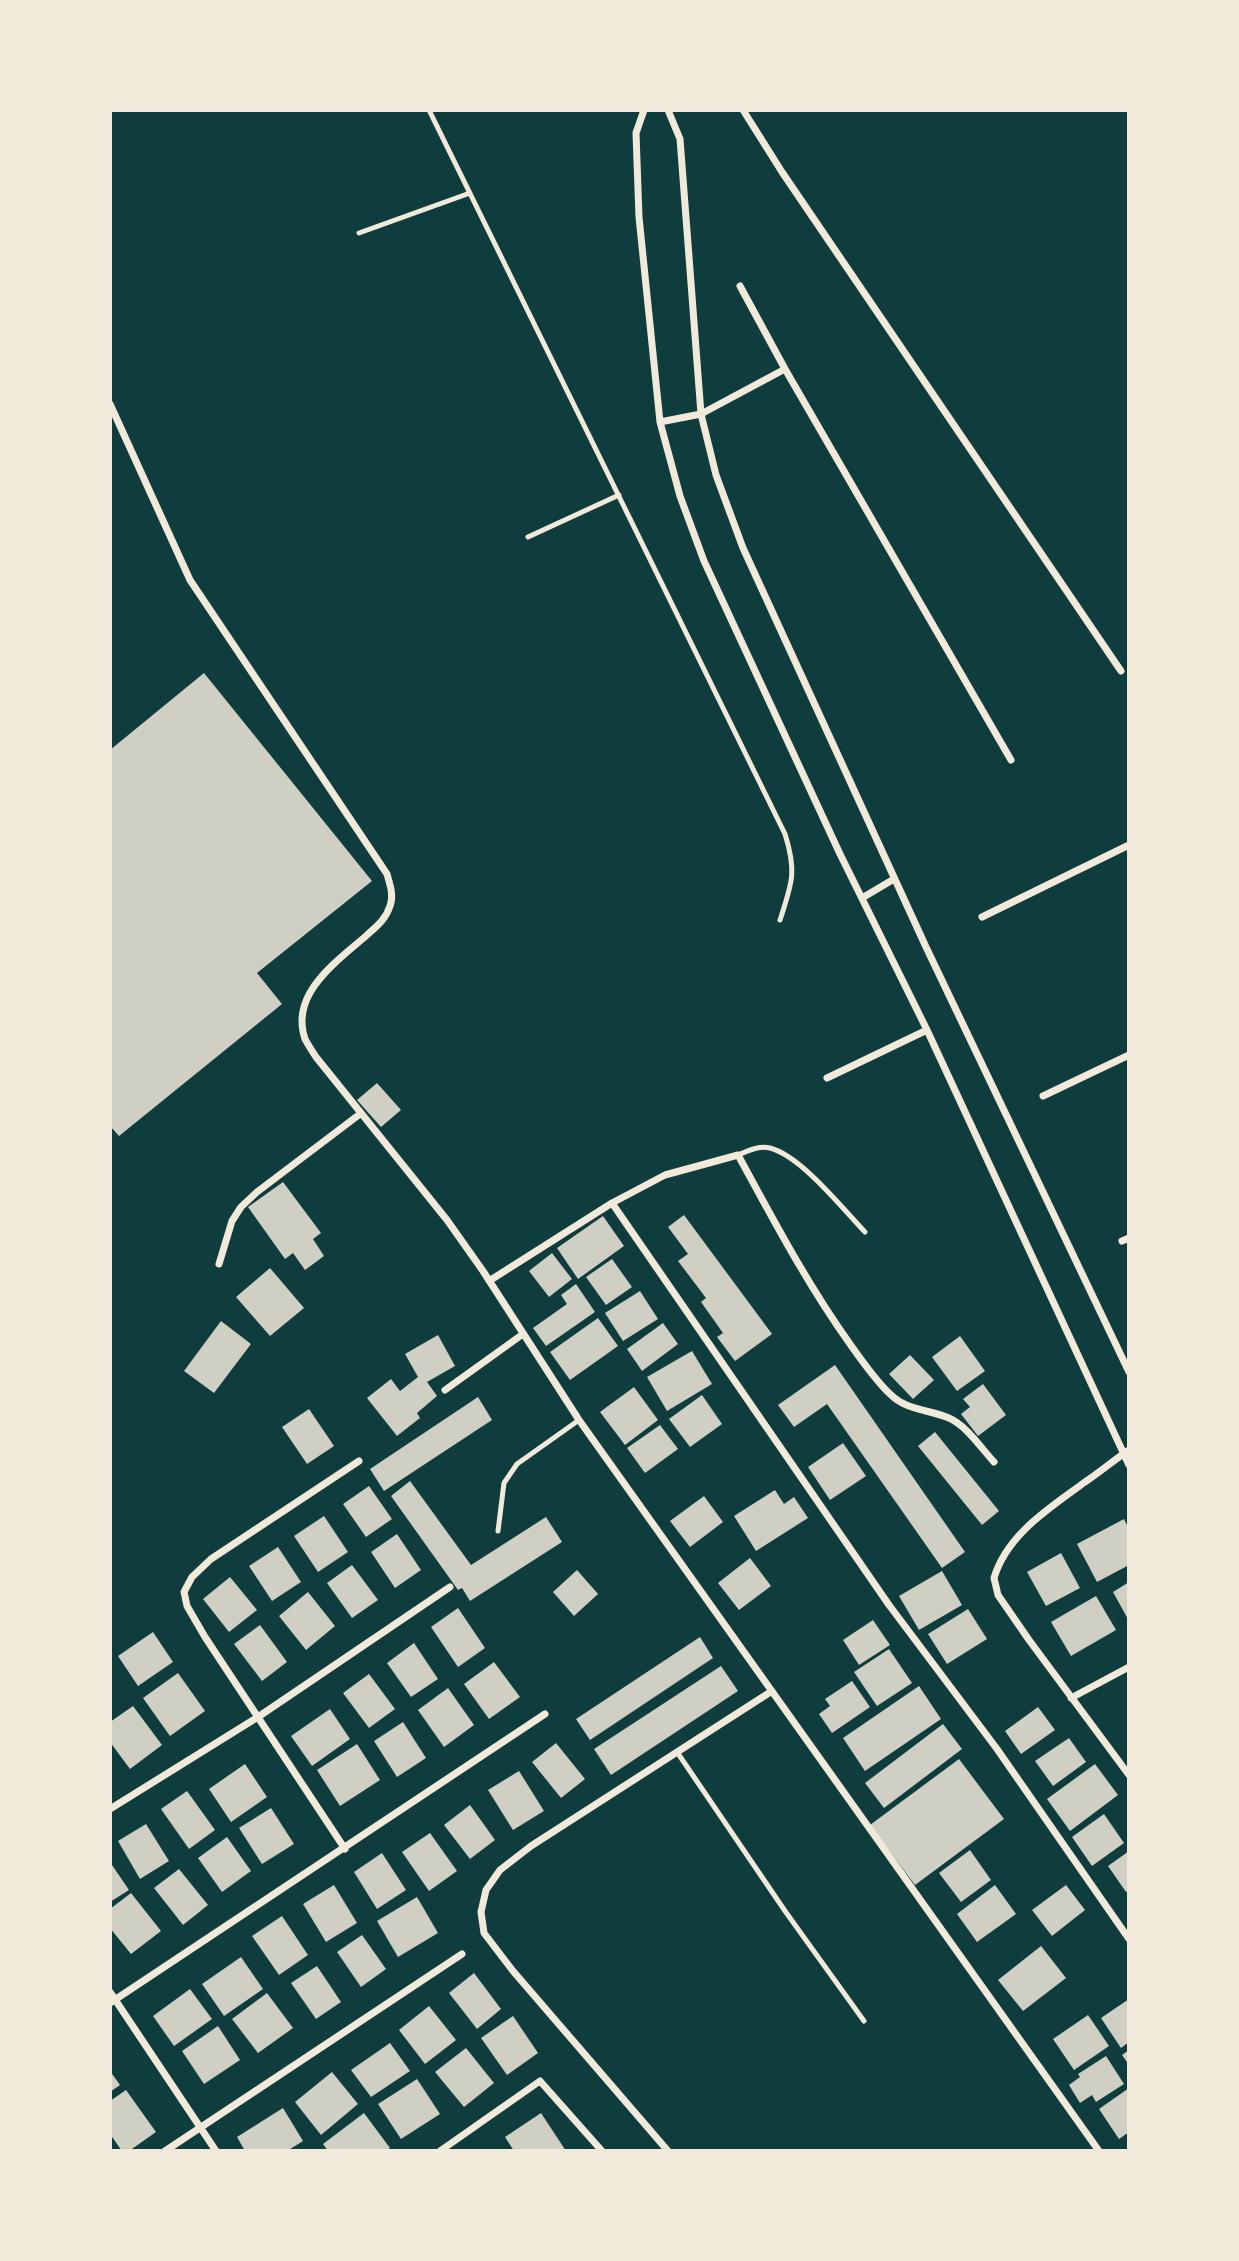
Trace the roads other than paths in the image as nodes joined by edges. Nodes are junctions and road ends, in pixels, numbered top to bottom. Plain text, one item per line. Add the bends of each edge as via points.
1 (429, 110) edge
2 (644, 110) edge
3 (668, 110) edge
4 (743, 110) edge
5 (470, 193) junction
6 (359, 233) dead end
7 (740, 286) dead end
8 (785, 369) junction
9 (110, 404) edge
10 (701, 415) junction
11 (660, 422) junction
12 (619, 495) junction
13 (528, 537) dead end
14 (1121, 671) dead end
15 (1011, 760) dead end
16 (1129, 845) edge
17 (894, 879) junction
18 (862, 898) junction
19 (982, 917) dead end
20 (780, 919) dead end
21 (927, 1030) junction
22 (1129, 1055) edge
23 (827, 1078) dead end
24 (1043, 1096) dead end
25 (360, 1114) junction
26 (738, 1155) junction
27 (612, 1203) junction
28 (865, 1232) dead end
29 (219, 1264) dead end
30 (489, 1281) junction
31 (523, 1335) junction
32 (1129, 1372) edge
33 (445, 1390) dead end
34 (579, 1420) junction
35 (1126, 1452) edge
36 (359, 1461) dead end
37 (995, 1462) dead end
38 (1129, 1465) edge
39 (498, 1531) dead end
40 (450, 1587) dead end
41 (1129, 1667) edge
42 (772, 1691) junction
43 (1071, 1698) junction
44 (545, 1714) dead end
45 (258, 1717) junction
46 (677, 1752) junction
47 (1129, 1775) edge
48 (110, 1809) edge
49 (345, 1849) junction
50 (1129, 1939) edge
51 (462, 1954) dead end
52 (110, 1992) edge
53 (113, 2002) edge
54 (864, 2021) dead end
55 (201, 2127) junction
56 (165, 2151) edge
57 (216, 2151) edge
58 (440, 2151) edge
59 (602, 2151) edge
60 (668, 2151) edge
61 (1099, 2151) edge

1 - 5 lane
2 - 11 street via 636,133 639,217
3 - 10 street via 680,139
4 - 14 street
5 - 6 lane
5 - 12 lane
7 - 8 street
8 - 10 street
8 - 15 street
9 - 25 street via 190,580 387,874 392,893 384,920 316,981 306,1000 303,1024 316,1058
10 - 11 street
10 - 17 street via 716,475 743,548
11 - 18 street via 704,561
12 - 13 lane
12 - 20 lane via 785,835 793,878
16 - 19 street
17 - 18 street
17 - 32 street
18 - 21 street
21 - 23 street
21 - 35 street
22 - 24 street
25 - 29 street via 241,1207
25 - 30 street
26 - 27 street via 665,1175
26 - 28 lane via 768,1147 784,1154
26 - 37 street via 831,1318 867,1368 905,1406 957,1423
27 - 30 street
27 - 50 street via 889,1605 997,1749
30 - 31 street
31 - 33 street
31 - 34 street
34 - 39 lane via 517,1464 504,1483
34 - 42 street
35 - 38 street
35 - 43 street via 1028,1526 996,1568 998,1595
36 - 45 street via 211,1559 184,1592 205,1637
40 - 45 street
41 - 43 street
42 - 46 street
42 - 61 street
43 - 47 street
44 - 49 street
45 - 48 street
45 - 49 street
46 - 54 lane
46 - 60 street via 499,1870 486,1890 481,1912 484,1933 513,1971
49 - 53 street
51 - 55 street
52 - 53 street
53 - 55 street
55 - 56 street
55 - 57 street
58 - 59 street via 540,2081

